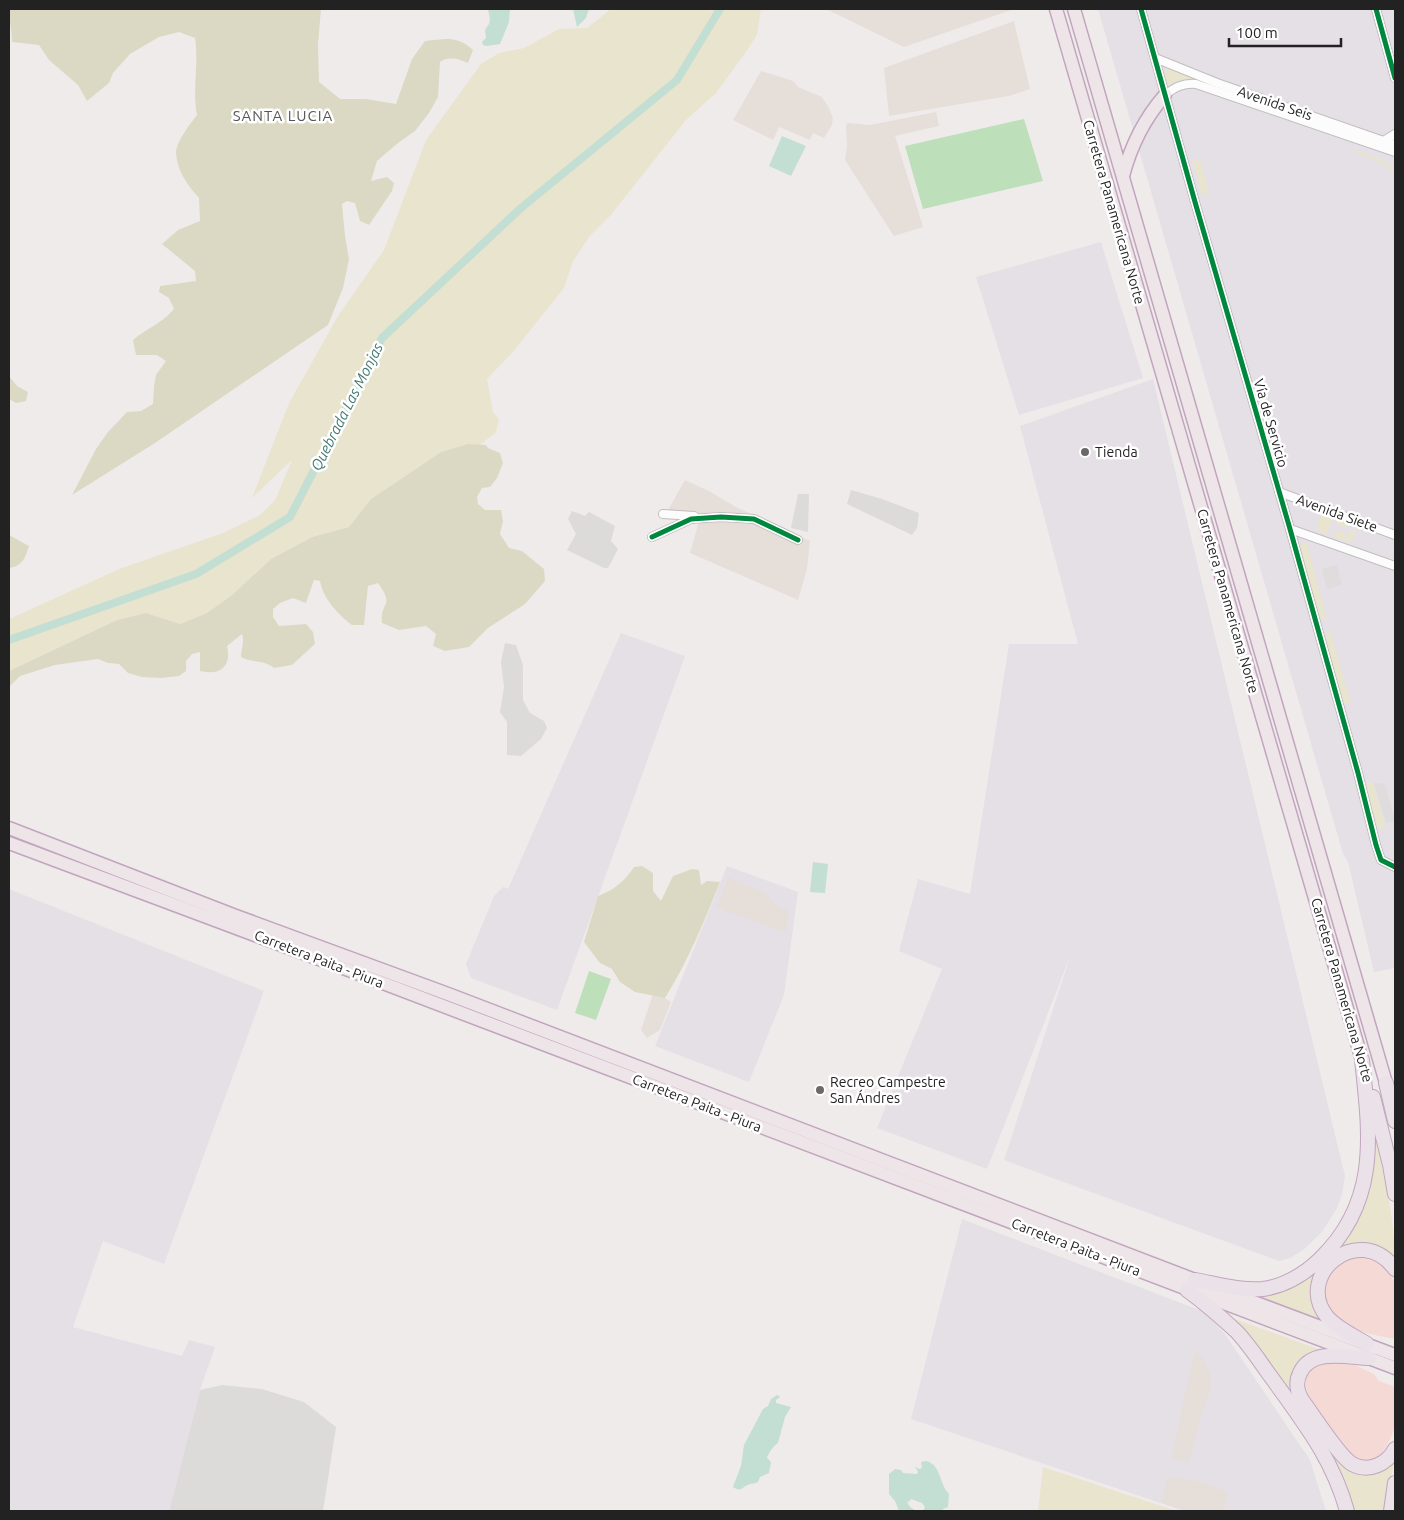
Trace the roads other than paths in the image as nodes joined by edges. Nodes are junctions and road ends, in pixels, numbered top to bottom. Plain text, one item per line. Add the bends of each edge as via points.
1 (1056, 9) edge
2 (1074, 9) edge
3 (1141, 9) edge
4 (1376, 9) edge
5 (1155, 58) junction
6 (1395, 78) edge
7 (1164, 95) junction
8 (1395, 134) edge
9 (1384, 141) junction
10 (1376, 145) junction
11 (1395, 145) edge
12 (1395, 152) edge
13 (1123, 176) junction
14 (1153, 279) junction
15 (1135, 285) junction
16 (1279, 492) junction
17 (664, 514) dead end
18 (703, 517) junction
19 (1290, 529) junction
20 (1395, 535) edge
21 (652, 537) dead end
22 (798, 540) dead end
23 (1395, 566) edge
24 (1285, 734) junction
25 (1268, 740) junction
26 (9, 828) edge
27 (9, 843) edge
28 (1395, 867) edge
29 (1362, 1060) junction
30 (1386, 1084) junction
31 (1395, 1103) edge
32 (1395, 1121) edge
33 (1395, 1194) edge
34 (1395, 1269) edge
35 (1191, 1285) junction
36 (1367, 1344) junction
37 (1395, 1355) edge
38 (1368, 1358) junction
39 (1390, 1366) edge
40 (1395, 1450) edge
41 (1395, 1483) edge
42 (1347, 1511) edge
43 (1391, 1511) edge

1 - 15 highway, Carretera Panamericana Norte
2 - 13 highway, Carretera Panamericana Norte
3 - 5 street, Vía de Servicio
4 - 6 street
5 - 7 street, Vía de Servicio
5 - 9 street, Avenida Seis
7 - 10 street, Avenida Seis via 1178,86 1196,84
7 - 13 highway via 1140,129
7 - 16 street, Vía de Servicio
8 - 9 street
9 - 10 street
9 - 11 street, Avenida Seis
10 - 12 street, Avenida Seis
13 - 14 highway, Carretera Panamericana Norte
14 - 15 highway
14 - 24 highway, Carretera Panamericana Norte
15 - 25 highway, Carretera Panamericana Norte
16 - 19 street, Vía de Servicio
16 - 20 street, Avenida Siete
17 - 18 street
18 - 21 street via 679,523
18 - 22 street via 754,520
19 - 23 street
19 - 28 street, Vía de Servicio via 1376,845 1382,860
24 - 25 highway
24 - 30 highway, Carretera Panamericana Norte
25 - 29 highway, Carretera Panamericana Norte
26 - 35 highway, Carretera Paita - Piura via 475,1005
27 - 35 highway, Carretera Paita - Piura
29 - 33 highway, Carretera Panamericana Norte
29 - 35 highway via 1368,1111 1367,1169 1353,1212 1331,1247 1297,1277 1268,1288
30 - 31 highway
30 - 32 highway, Carretera Panamericana Norte
34 - 36 highway via 1376,1253 1355,1250 1334,1258 1321,1278 1318,1289 1324,1312 1339,1327
35 - 36 highway, Carretera Paita - Piura
35 - 38 highway, Carretera Paita - Piura
35 - 42 highway via 1242,1338 1292,1406 1327,1459
36 - 37 highway, Carretera Paita - Piura
38 - 39 highway, Carretera Paita - Piura
38 - 40 highway via 1326,1356 1312,1360 1300,1371 1298,1392 1352,1464 1375,1467 1386,1461
41 - 43 highway

